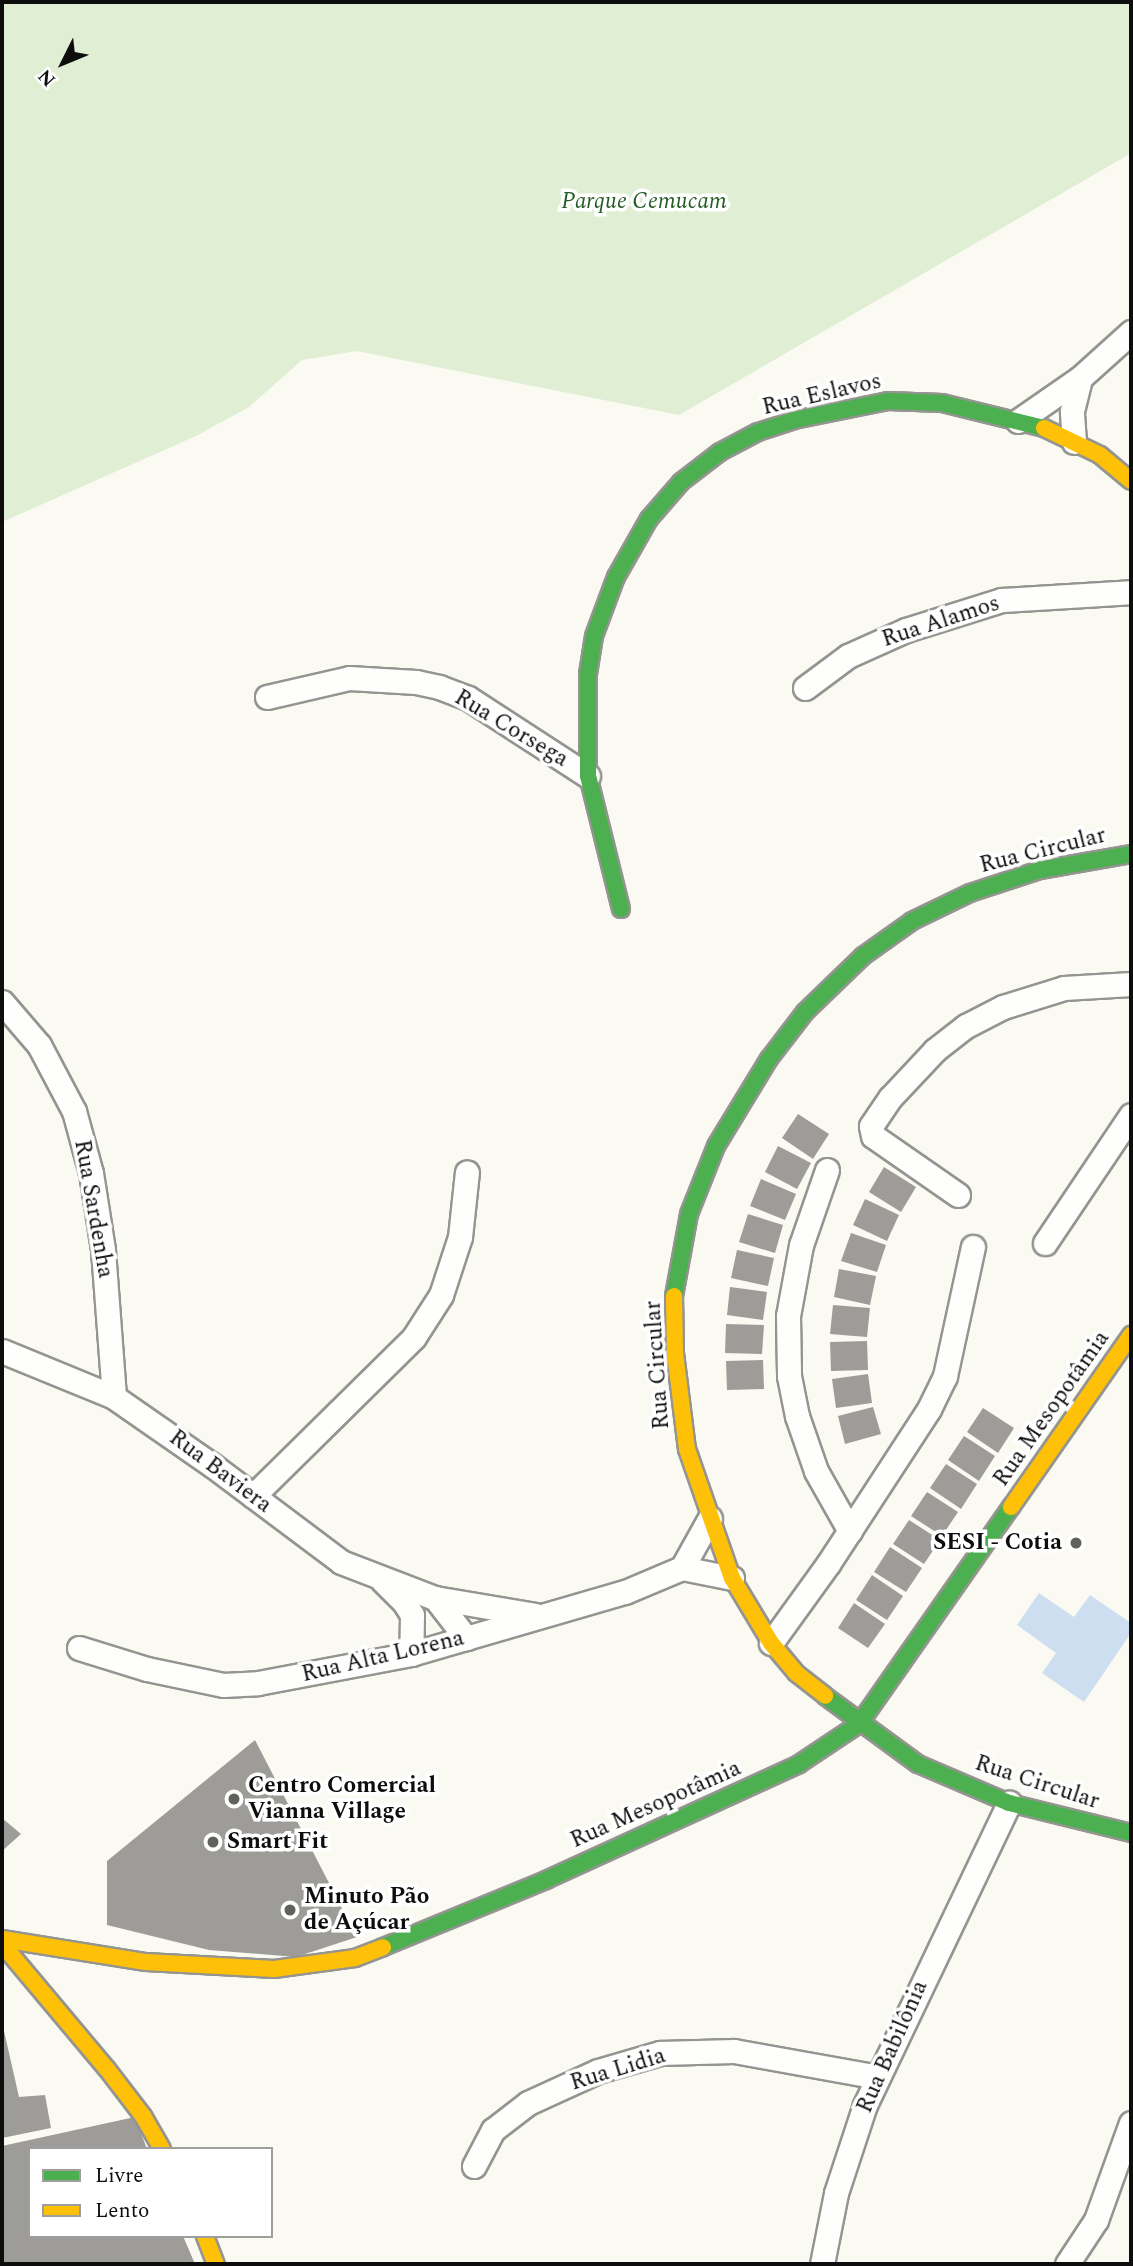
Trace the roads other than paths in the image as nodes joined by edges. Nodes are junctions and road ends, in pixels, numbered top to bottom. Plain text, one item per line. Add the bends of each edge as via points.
1 (1131, 332) edge
2 (1080, 378) junction
3 (1018, 421) junction
4 (1074, 442) junction
5 (1131, 481) edge
6 (1131, 592) edge
7 (805, 688) dead end
8 (267, 698) dead end
9 (588, 776) junction
10 (1131, 854) edge
11 (621, 909) dead end
12 (1131, 984) edge
13 (2, 1002) edge
14 (1131, 1115) edge
15 (827, 1170) dead end
16 (467, 1172) dead end
17 (958, 1195) dead end
18 (1045, 1243) dead end
19 (973, 1247) dead end
20 (1131, 1335) edge
21 (2, 1351) edge
22 (114, 1397) junction
23 (253, 1496) junction
24 (709, 1518) junction
25 (850, 1531) junction
26 (682, 1568) junction
27 (377, 1576) junction
28 (732, 1578) junction
29 (435, 1598) junction
30 (542, 1616) junction
31 (466, 1638) junction
32 (771, 1643) junction
33 (79, 1648) dead end
34 (411, 1654) junction
35 (859, 1724) junction
36 (1009, 1803) junction
37 (1131, 1833) edge
38 (2, 1939) edge
39 (2, 1944) edge
40 (878, 2077) junction
41 (1131, 2123) edge
42 (161, 2147) edge
43 (474, 2166) dead end
44 (206, 2238) edge
45 (216, 2264) edge
46 (821, 2264) edge
47 (1066, 2264) edge

1 - 2 street
2 - 3 street
2 - 4 street via 1072,411
3 - 4 street, Rua Eslavos
3 - 9 street, Rua Eslavos via 942,403 888,401 758,432 720,452 681,482 649,519 616,577 594,636 588,674
4 - 5 street, Rua Eslavos via 1100,455
6 - 7 street, Rua Alamos via 1002,600 906,630 848,656
8 - 9 street, Rua Corsega via 349,678 439,687 468,698
9 - 11 street, Rua Eslavos
10 - 24 street, Rua Circular via 1040,870 970,893 912,921 868,952 815,1003 769,1059 716,1146 689,1214 674,1294 675,1353 687,1449
12 - 17 street via 1064,988 1003,1007 934,1050 890,1098 871,1126 873,1136
13 - 22 street, Rua Sardenha via 39,1045 74,1111 91,1173 103,1250
14 - 18 street
15 - 25 street via 801,1245 788,1316 789,1376 816,1471
16 - 23 street via 460,1237 440,1295 414,1337
19 - 25 street via 945,1376 929,1409
20 - 35 street, Rua Mesopotâmia
21 - 22 street, Rua Baviera
22 - 23 street, Rua Baviera
23 - 27 street, Rua Baviera via 341,1562
24 - 26 street
24 - 28 street, Rua Circular
25 - 32 street
26 - 28 street
26 - 30 street, Rua Alta Lorena via 625,1592
27 - 29 street, Rua Baviera
27 - 34 street via 412,1615
28 - 32 street, Rua Circular
29 - 30 street, Rua Baviera
29 - 31 street, Rua Baviera
30 - 31 street, Rua Alta Lorena
31 - 34 street, Rua Alta Lorena
32 - 35 street, Rua Circular via 796,1673
33 - 34 street, Rua Alta Lorena via 223,1685 271,1681
35 - 36 street, Rua Circular via 918,1764
35 - 38 street, Rua Mesopotâmia via 799,1763 733,1796 546,1880 355,1958 274,1969 146,1962
36 - 37 street, Rua Circular
36 - 40 street, Rua Babilônia
39 - 42 street via 107,2069
40 - 43 street, Rua Lidia via 734,2051 660,2053 598,2071 528,2103 494,2130
40 - 46 street, Rua Babilônia via 836,2193
41 - 47 street via 1096,2220
44 - 45 street

